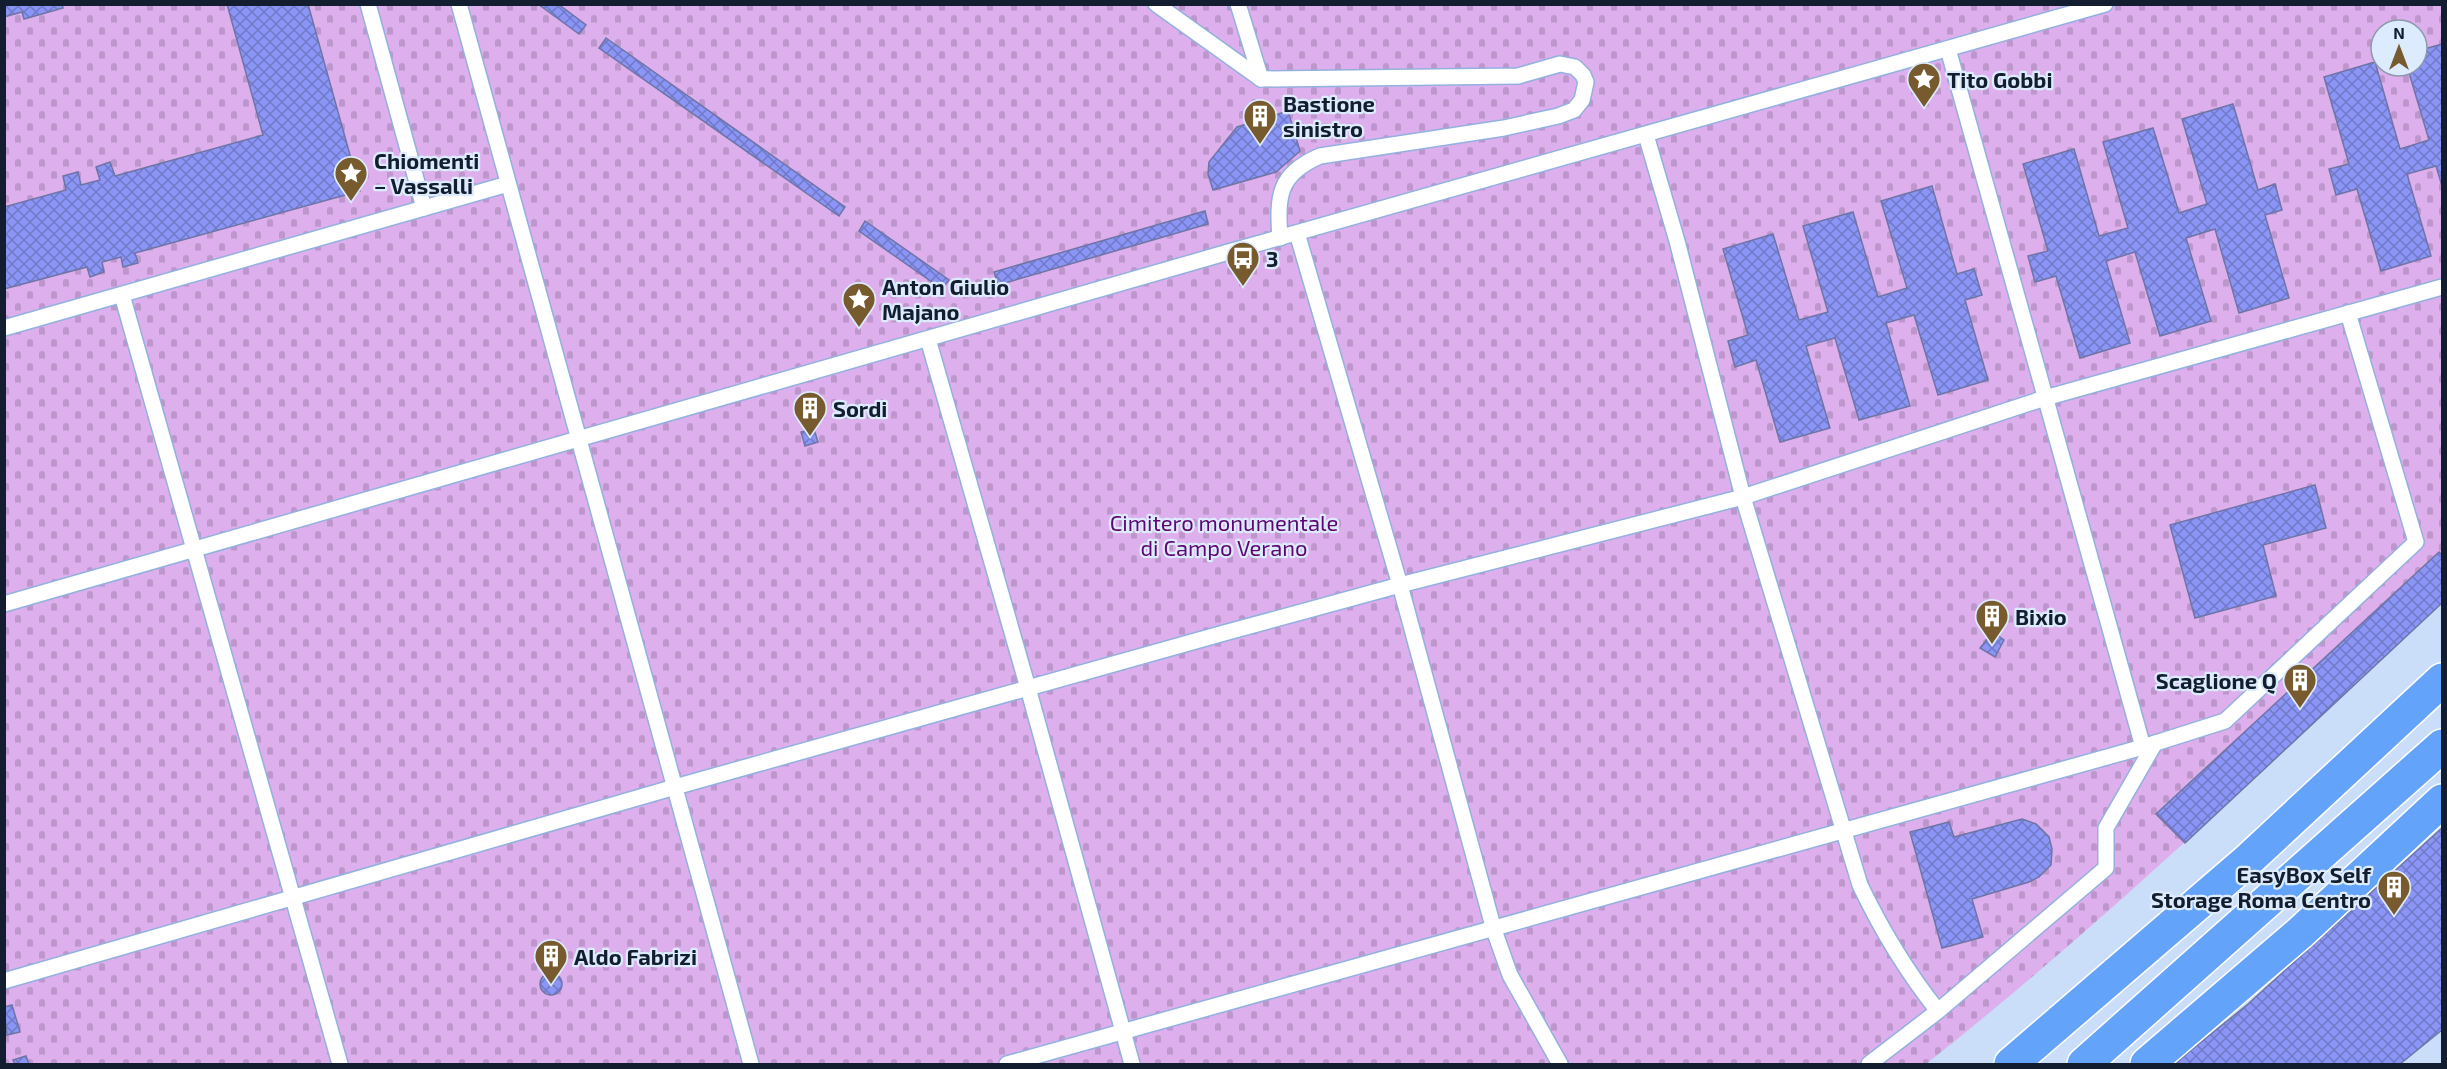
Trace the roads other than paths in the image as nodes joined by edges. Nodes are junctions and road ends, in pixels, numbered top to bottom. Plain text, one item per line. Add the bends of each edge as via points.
1 (368, 4) edge
2 (459, 4) edge
3 (1156, 4) edge
4 (1238, 4) edge
5 (2105, 4) edge
6 (1948, 49) junction
7 (1261, 79) junction
8 (1646, 135) junction
9 (508, 184) junction
10 (424, 208) junction
11 (1297, 233) junction
12 (1280, 238) junction
13 (2442, 287) edge
14 (123, 295) junction
15 (2348, 313) junction
16 (4, 328) edge
17 (928, 339) junction
18 (2045, 398) junction
19 (580, 437) junction
20 (1743, 497) junction
21 (195, 548) junction
22 (1400, 585) junction
23 (4, 604) edge
24 (2442, 680) edge
25 (1028, 688) junction
26 (2149, 745) junction
27 (2442, 746) edge
28 (675, 787) junction
29 (2442, 801) edge
30 (1844, 830) junction
31 (292, 897) junction
32 (1494, 930) junction
33 (4, 981) edge
34 (1938, 1011) junction
35 (1123, 1032) junction
36 (340, 1065) edge
37 (751, 1065) edge
38 (1007, 1065) edge
39 (1132, 1065) edge
40 (1560, 1065) edge
41 (1869, 1065) edge
42 (2011, 1065) edge
43 (2084, 1065) edge
44 (2147, 1065) edge

1 - 10 lane
2 - 9 lane
3 - 7 lane
4 - 7 lane
5 - 6 lane
6 - 8 lane
6 - 18 lane
7 - 12 lane via 1492,77 1560,64 1575,68 1586,82 1584,95 1574,110 1558,116 1320,156 1303,163 1285,183 1277,204
8 - 11 lane
8 - 20 lane
9 - 10 lane
9 - 19 lane
10 - 14 lane
11 - 12 lane
11 - 22 lane
12 - 17 lane
13 - 15 lane
14 - 16 lane
14 - 21 lane
15 - 18 lane
15 - 26 lane via 2415,542 2225,721
17 - 19 lane
17 - 25 lane
18 - 20 lane
18 - 26 lane
19 - 21 lane
19 - 28 lane
20 - 22 lane
20 - 30 lane
21 - 23 lane
21 - 31 lane
22 - 25 lane
22 - 32 lane
24 - 42 highway via 2246,862
25 - 28 lane
25 - 35 lane
26 - 30 lane
26 - 34 lane via 2106,828 2106,868
27 - 43 highway
28 - 31 lane
28 - 37 lane
29 - 44 highway via 2301,932
30 - 32 lane
30 - 34 lane via 1860,885 1885,936
31 - 33 lane
31 - 36 lane
32 - 35 lane
32 - 40 lane via 1510,975
34 - 41 lane
35 - 38 lane
35 - 39 lane

